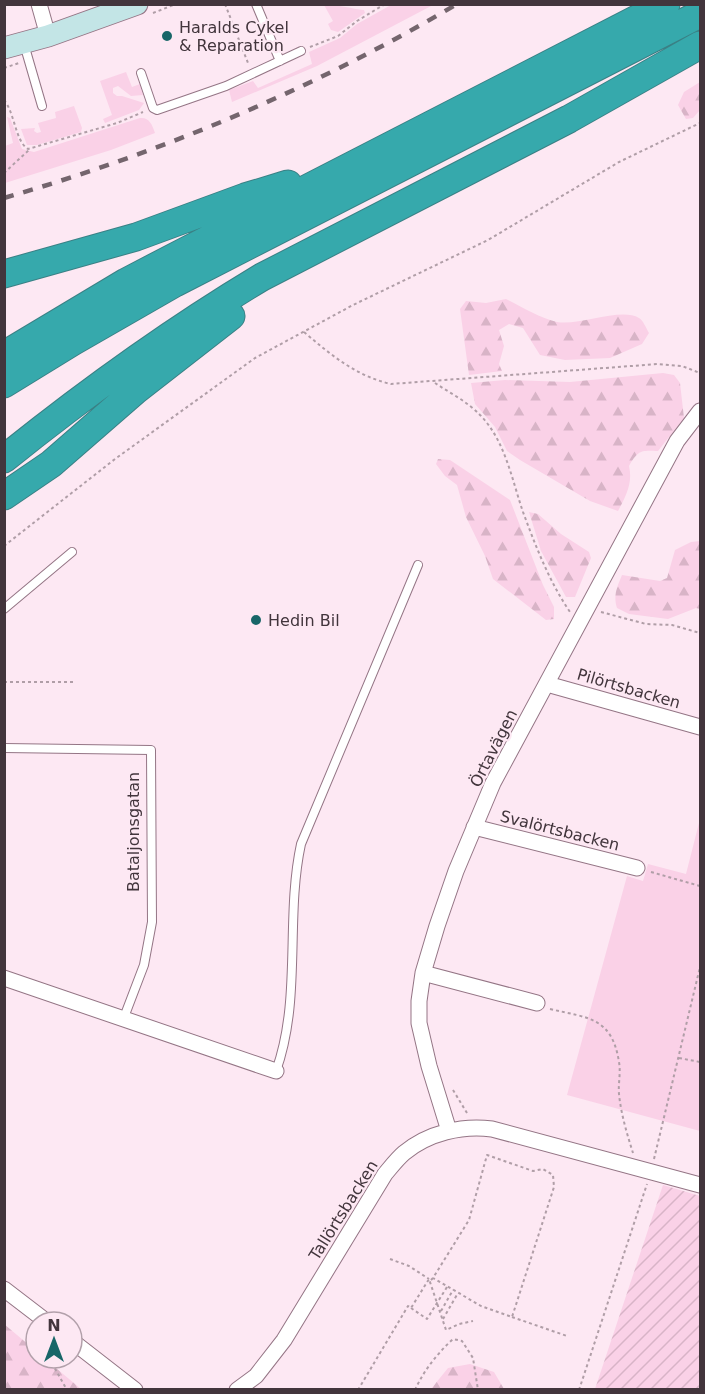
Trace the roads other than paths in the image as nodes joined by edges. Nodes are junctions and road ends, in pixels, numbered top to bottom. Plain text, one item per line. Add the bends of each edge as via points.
1 (137, 4) edge
2 (256, 4) edge
3 (42, 5) edge
4 (666, 5) edge
5 (700, 14) edge
6 (48, 36) junction
7 (700, 45) edge
8 (14, 46) edge
9 (301, 51) road end
10 (280, 61) junction
11 (141, 73) dead end
12 (42, 106) dead end
13 (358, 163) junction
14 (385, 176) junction
15 (332, 242) junction
16 (4, 274) edge
17 (4, 355) edge
18 (4, 384) edge
19 (69, 406) junction
20 (700, 411) edge
21 (4, 459) edge
22 (51, 464) junction
23 (4, 496) edge
24 (4, 514) edge
25 (72, 552) dead end
26 (418, 565) dead end
27 (4, 609) edge
28 (547, 684) junction
29 (700, 727) edge
30 (4, 748) edge
31 (474, 827) junction
32 (637, 868) road end
33 (423, 973) junction
34 (8, 979) edge
35 (537, 1003) road end
36 (123, 1020) junction
37 (276, 1071) joint
38 (449, 1131) junction
39 (700, 1185) edge
40 (4, 1289) edge
41 (31, 1310) edge
42 (84, 1350) edge
43 (135, 1389) edge
44 (237, 1389) edge

1 - 6 street
2 - 10 lane
3 - 6 street
4 - 13 highway
5 - 14 highway
6 - 8 street
7 - 15 highway via 569,119
8 - 12 lane
9 - 10 lane
10 - 11 lane via 226,86 156,110
13 - 16 highway via 245,197 125,241
13 - 17 highway via 126,282
14 - 18 highway via 175,283
14 - 19 highway via 187,305 117,360
15 - 19 highway via 231,295
15 - 22 highway via 182,353
19 - 21 highway
20 - 28 street, Örtavägen via 677,441
22 - 23 highway
22 - 24 highway
25 - 27 lane
26 - 37 lane via 302,844 294,878 284,1048
28 - 29 street, Pilörtsbacken
28 - 31 street, Örtavägen via 493,783
30 - 36 lane, Bataljonsgatan via 151,750 152,922 144,965
31 - 32 street, Svalörtsbacken
31 - 33 street, Örtavägen
33 - 35 street
33 - 38 street, Örtavägen via 419,1023
34 - 36 street
36 - 37 street
38 - 39 street, Tallörtsbacken via 492,1129
38 - 44 street, Tallörtsbacken via 405,1153 385,1174 284,1340 256,1376
40 - 41 street
42 - 43 street

